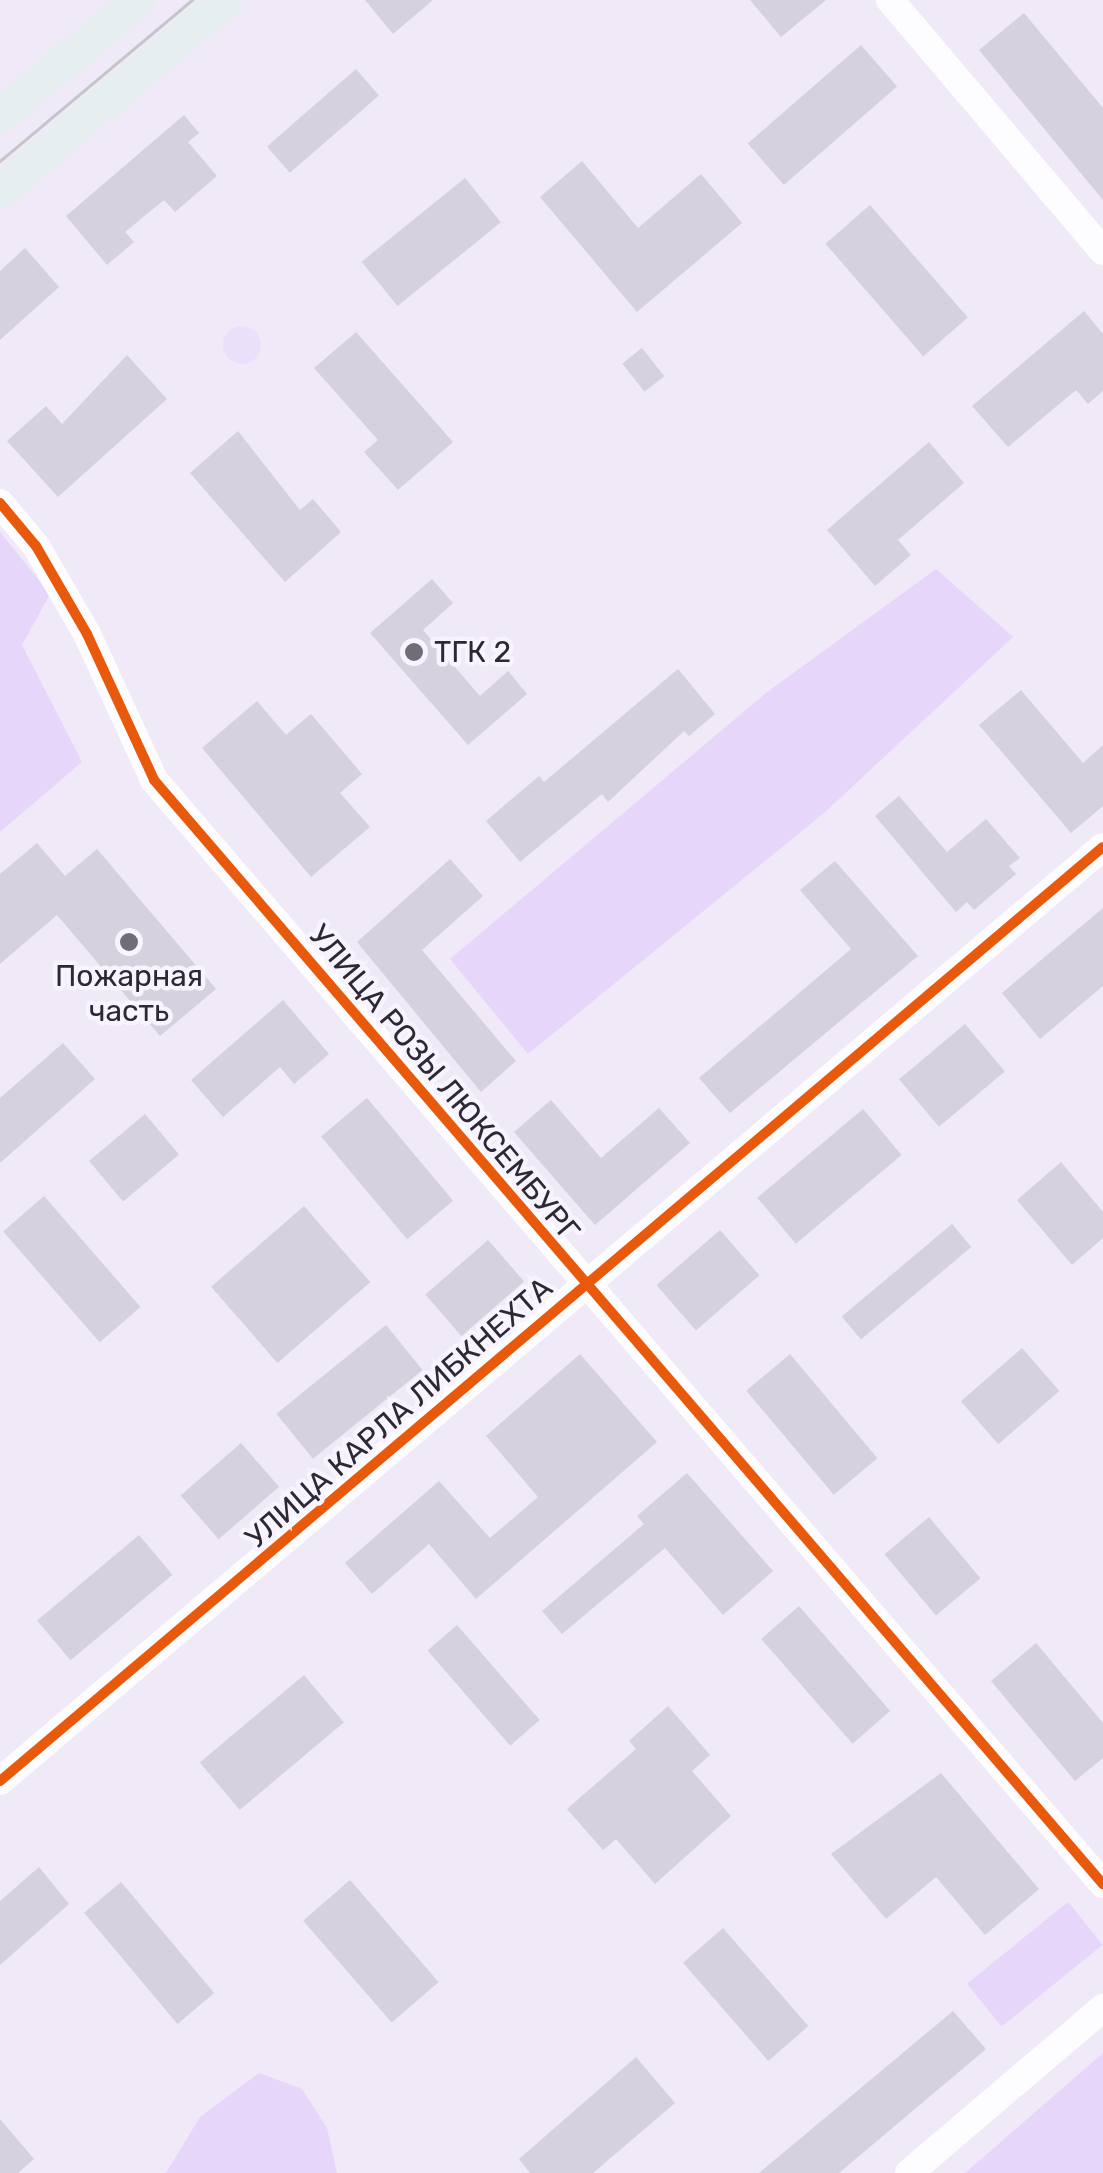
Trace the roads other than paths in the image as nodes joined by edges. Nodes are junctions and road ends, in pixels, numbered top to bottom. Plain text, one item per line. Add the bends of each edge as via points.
1 (137, 0) edge
2 (225, 0) edge
3 (890, 0) edge
4 (0, 115) edge
5 (0, 190) edge
6 (1103, 251) edge
7 (0, 503) edge
8 (1103, 847) edge
9 (586, 1286) junction
10 (0, 1781) edge
11 (1103, 1884) edge
12 (1103, 2008) edge
13 (909, 2173) edge

1 - 4 main road
2 - 5 main road
3 - 6 street
7 - 9 street, УЛИЦА РОЗЫ ЛЮКСЕМБУРГ via 36,546 87,634 154,780
8 - 9 street, УЛИЦА КАРЛА ЛИБКНЕХТА
9 - 10 street, УЛИЦА КАРЛА ЛИБКНЕХТА
9 - 11 street, УЛИЦА РОЗЫ ЛЮКСЕМБУРГ
12 - 13 street

